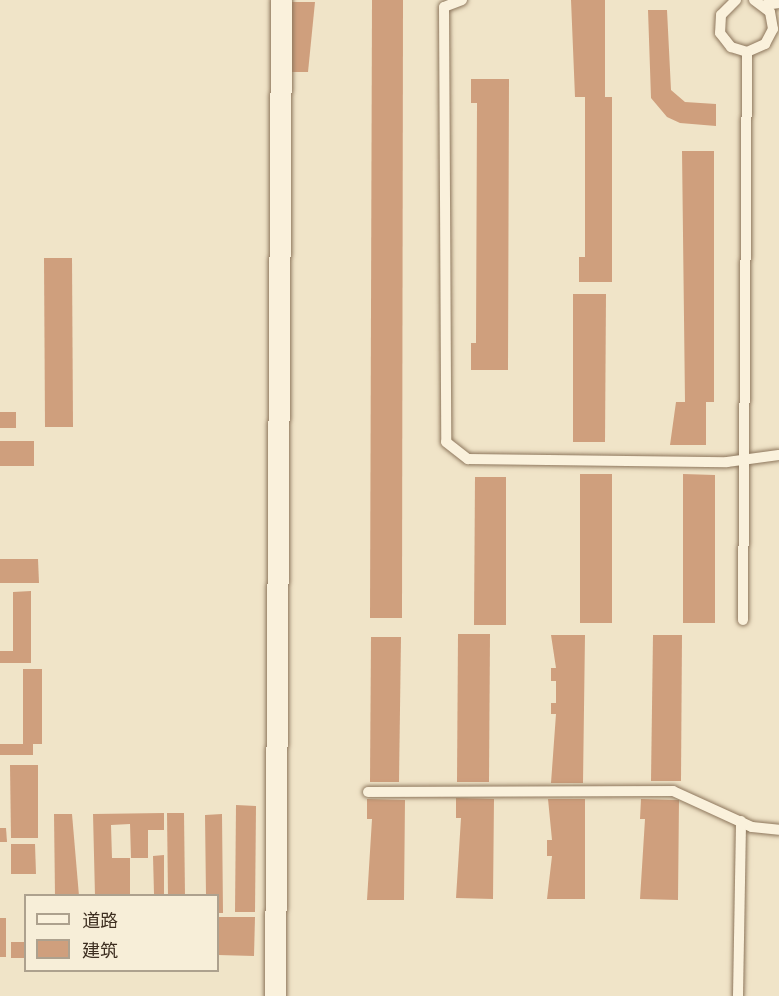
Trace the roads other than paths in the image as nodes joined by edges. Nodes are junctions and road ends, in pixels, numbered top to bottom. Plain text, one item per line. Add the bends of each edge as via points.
1 (281, 0) edge
2 (462, 0) edge
3 (729, 1) edge
4 (757, 1) edge
5 (779, 3) edge
6 (747, 52) junction
7 (779, 455) edge
8 (744, 460) junction
9 (743, 620) dead end
10 (368, 792) dead end
11 (741, 821) junction
12 (779, 830) edge
13 (274, 996) edge
14 (738, 996) edge

1 - 13 street
2 - 8 lane via 444,7 446,442 468,459
3 - 6 lane via 721,15 720,33 730,47
4 - 5 lane
4 - 6 lane via 773,20 771,37
6 - 8 lane
7 - 8 lane
8 - 9 lane
10 - 11 lane via 674,791
11 - 12 lane
11 - 14 lane

